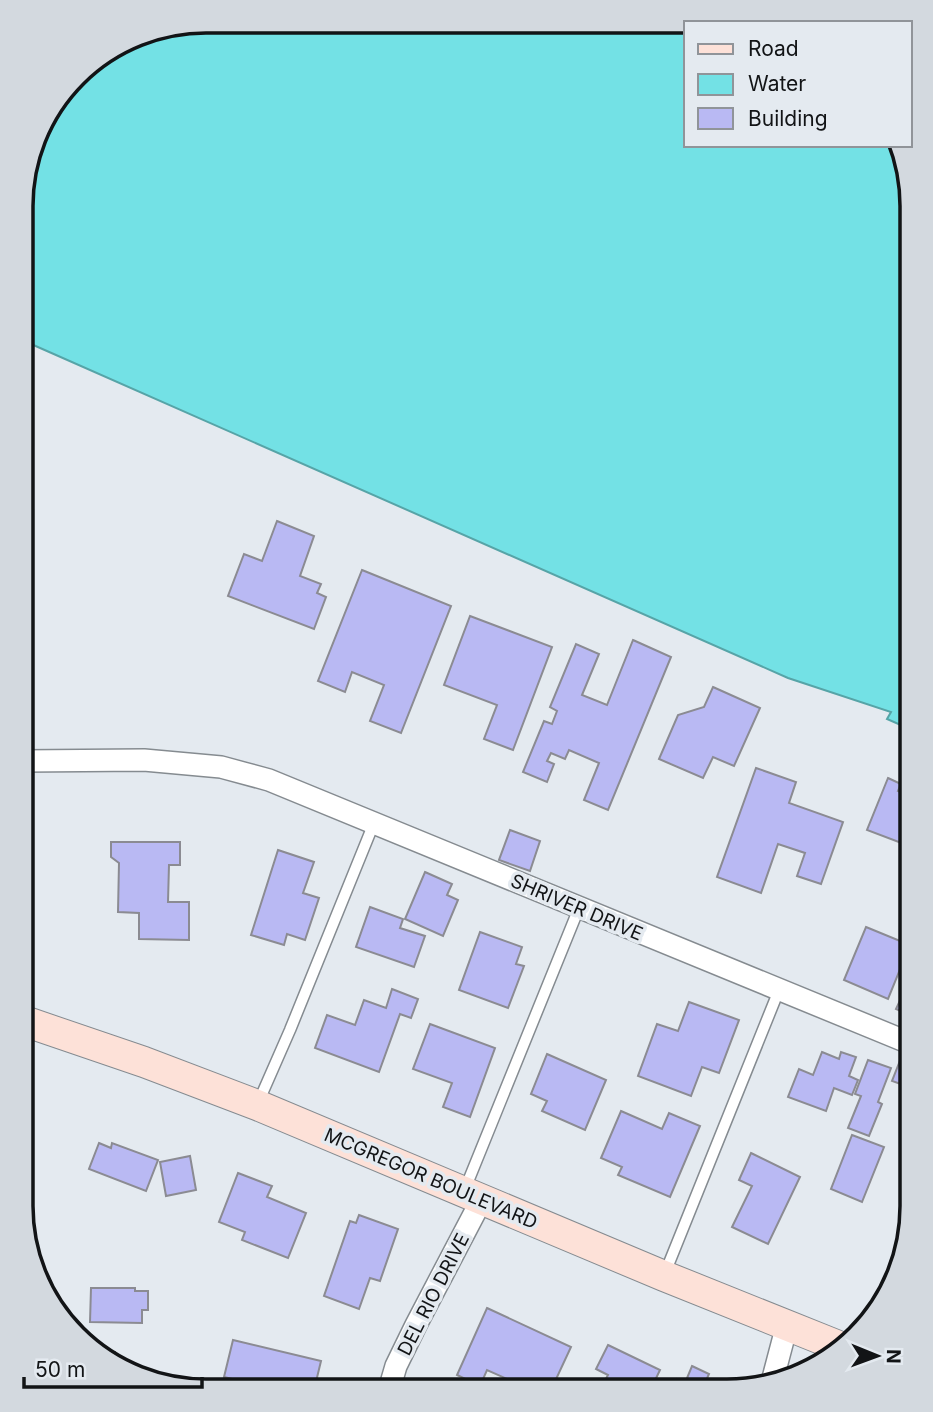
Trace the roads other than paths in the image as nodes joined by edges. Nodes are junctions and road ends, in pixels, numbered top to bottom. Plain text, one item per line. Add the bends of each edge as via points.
1 (33, 761) edge
2 (374, 823) junction
3 (579, 908) junction
4 (779, 990) junction
5 (33, 1024) edge
6 (899, 1039) edge
7 (257, 1105) junction
8 (473, 1195) junction
9 (664, 1276) junction
10 (788, 1325) junction
11 (832, 1343) edge
12 (775, 1372) edge
13 (392, 1379) edge

1 - 2 street, SHRIVER DRIVE via 144,761 221,767 269,780
2 - 3 street, SHRIVER DRIVE
2 - 7 lane
3 - 4 street, SHRIVER DRIVE
3 - 8 lane
4 - 6 street, SHRIVER DRIVE
4 - 9 lane
5 - 7 main road, MCGREGOR BOULEVARD
7 - 8 main road, MCGREGOR BOULEVARD
8 - 9 main road, MCGREGOR BOULEVARD
8 - 13 street, DEL RIO DRIVE
9 - 10 main road, MCGREGOR BOULEVARD
10 - 11 main road, MCGREGOR BOULEVARD
10 - 12 street

